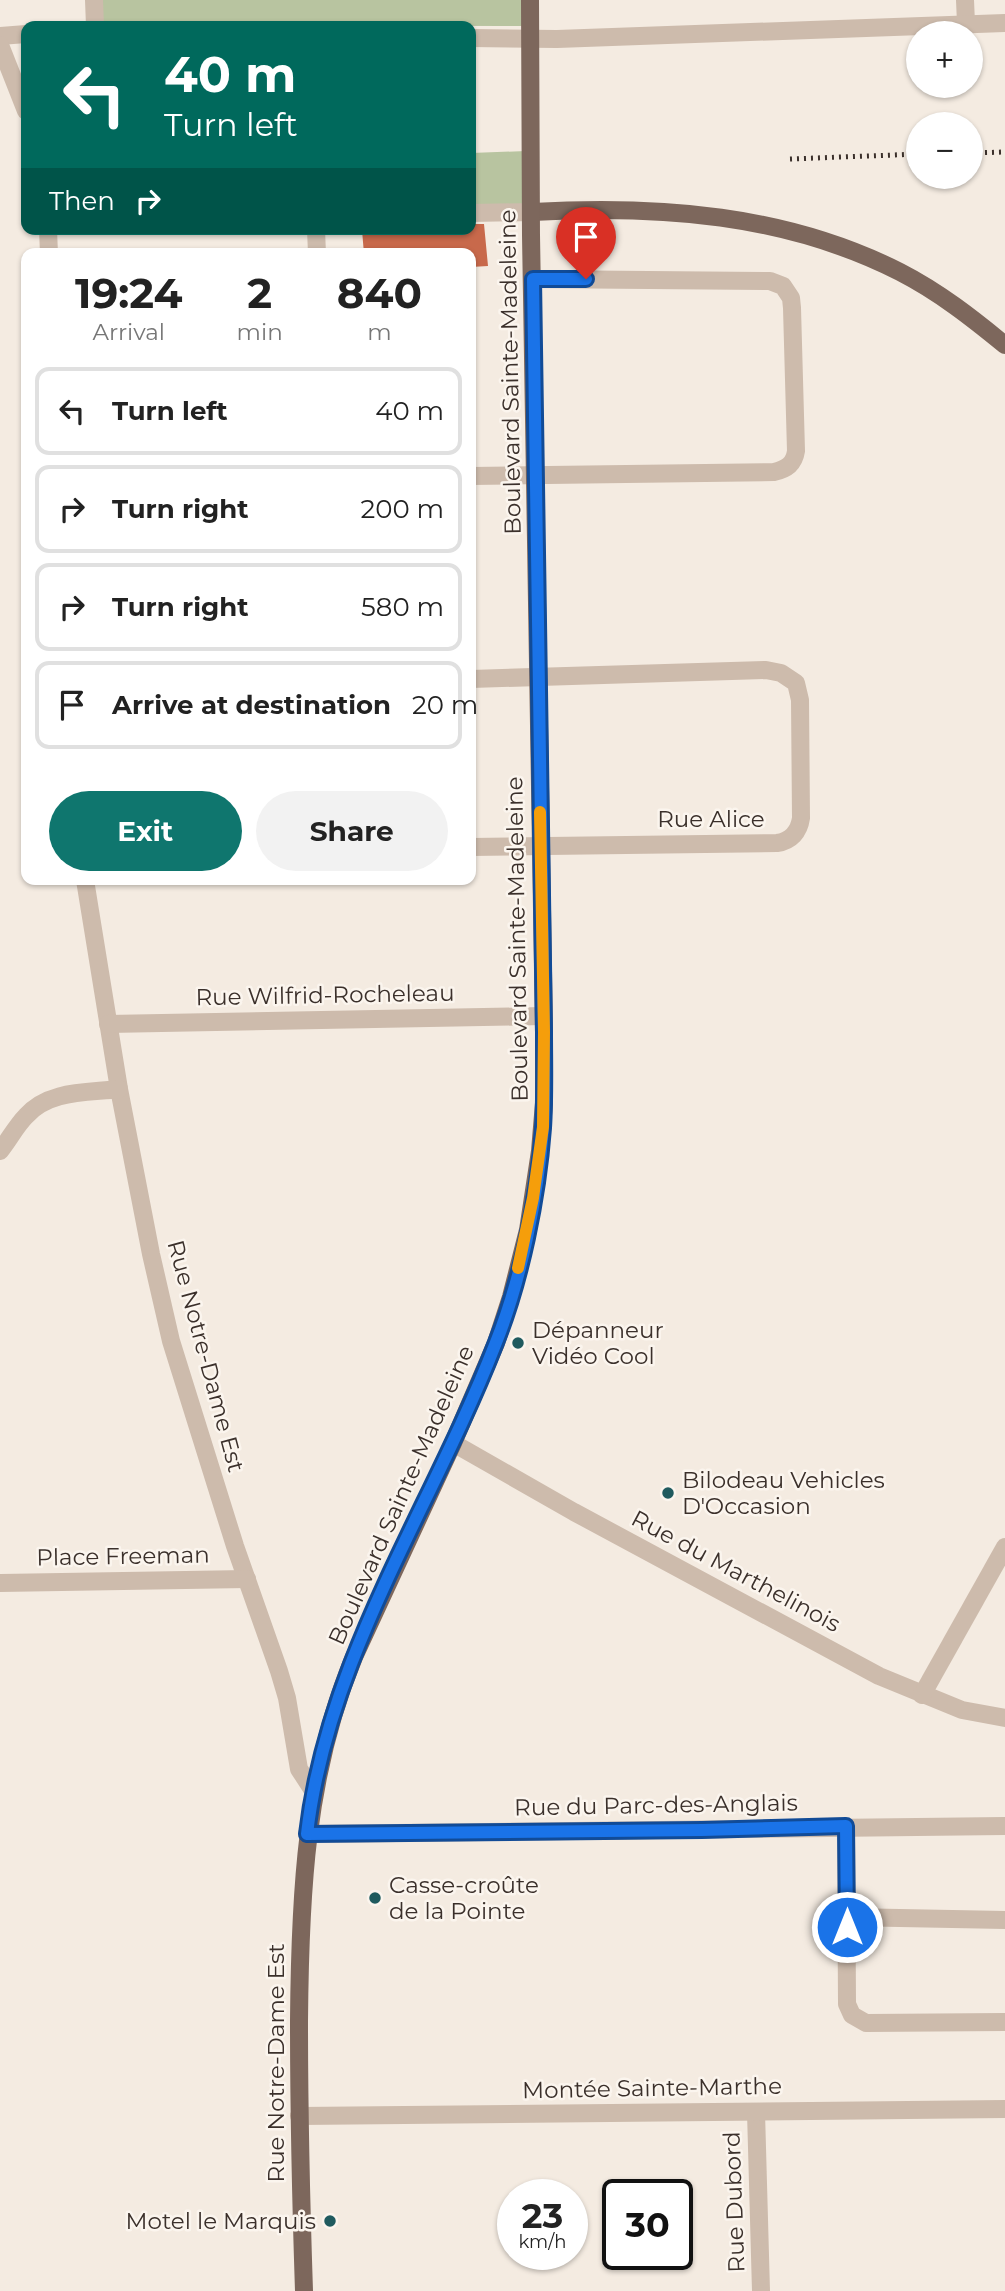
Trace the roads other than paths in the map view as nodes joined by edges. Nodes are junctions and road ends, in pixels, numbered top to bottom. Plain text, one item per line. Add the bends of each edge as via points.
1 (94, 0) edge
2 (530, 0) edge
3 (965, 0) edge
4 (95, 21) edge
5 (966, 21) edge
6 (983, 23) edge
7 (1005, 23) edge
8 (906, 25) edge
9 (21, 34) edge
10 (0, 36) edge
11 (476, 38) edge
12 (531, 39) junction
13 (0, 45) edge
14 (21, 98) edge
15 (532, 212) junction
16 (476, 213) edge
17 (533, 279) junction
18 (1005, 345) edge
19 (476, 476) edge
20 (535, 476) junction
21 (538, 678) junction
22 (476, 679) edge
23 (541, 845) junction
24 (476, 847) edge
25 (86, 885) edge
26 (543, 1016) junction
27 (108, 1024) junction
28 (119, 1089) junction
29 (0, 1151) edge
30 (453, 1443) junction
31 (1005, 1547) edge
32 (247, 1579) junction
33 (0, 1583) edge
34 (922, 1695) junction
35 (1005, 1718) edge
36 (314, 1792) junction
37 (846, 1826) junction
38 (1005, 1826) edge
39 (307, 1834) junction
40 (847, 1917) junction
41 (1005, 1920) edge
42 (1005, 2022) edge
43 (1005, 2109) edge
44 (756, 2112) junction
45 (299, 2116) junction
46 (304, 2291) edge
47 (761, 2291) edge

1 - 4 street
2 - 12 main road, Boulevard Sainte-Madeleine
3 - 5 street
6 - 7 street
8 - 12 street
9 - 10 street
11 - 12 street
12 - 15 main road, Boulevard Sainte-Madeleine
13 - 14 street
15 - 16 street
15 - 17 main road, Boulevard Sainte-Madeleine
15 - 18 main road via 685,213 794,231 901,273 968,315
17 - 20 main road, Boulevard Sainte-Madeleine
17 - 20 street via 770,281 783,286 790,298 792,321 796,451 790,465 774,472
19 - 20 street
20 - 21 main road, Boulevard Sainte-Madeleine
21 - 22 street
21 - 23 main road, Boulevard Sainte-Madeleine
21 - 23 street, Rue Alice via 766,670 796,683 800,706 801,818 789,839 777,843
23 - 24 street, Rue Alice
23 - 26 main road, Boulevard Sainte-Madeleine
25 - 27 street, Rue Notre-Dame Est
26 - 27 street, Rue Wilfrid-Rocheleau
26 - 30 main road, Boulevard Sainte-Madeleine via 543,1127 527,1230 496,1343
27 - 28 street, Rue Notre-Dame Est
28 - 29 street via 47,1100 26,1115
28 - 32 street, Rue Notre-Dame Est via 171,1342
30 - 34 street, Rue du Marthelinois via 851,1662
30 - 36 main road, Boulevard Sainte-Madeleine via 345,1680
31 - 34 street
32 - 33 street, Place Freeman
32 - 36 street, Rue Notre-Dame Est via 284,1689 299,1769
34 - 35 street, Rue du Marthelinois via 969,1712
36 - 39 main road, Boulevard Sainte-Madeleine
37 - 38 street, Rue du Parc-des-Anglais
37 - 39 street, Rue du Parc-des-Anglais
37 - 40 street
39 - 45 main road, Rue Notre-Dame Est via 299,1987
40 - 41 street
40 - 42 street via 847,2004 856,2019 866,2023
43 - 44 street, Montée Sainte-Marthe
44 - 45 street, Montée Sainte-Marthe
44 - 47 street, Rue Dubord
45 - 46 main road, Rue Notre-Dame Est

